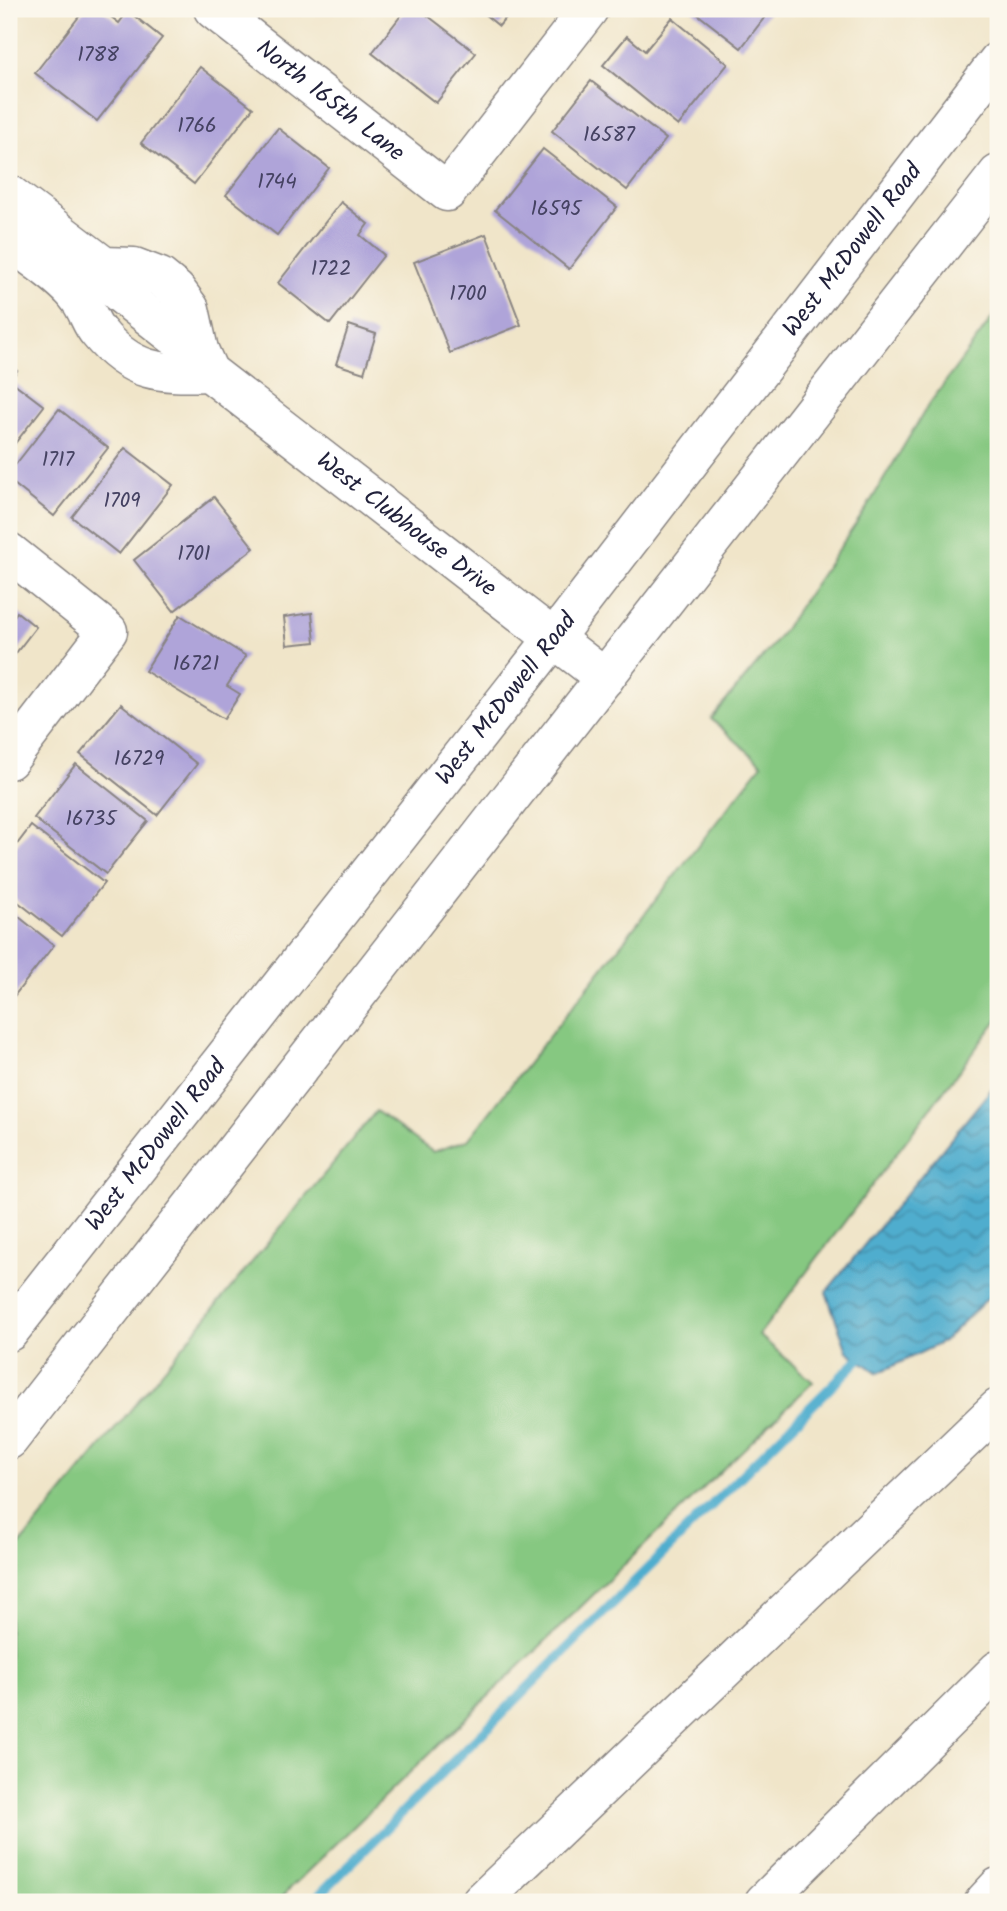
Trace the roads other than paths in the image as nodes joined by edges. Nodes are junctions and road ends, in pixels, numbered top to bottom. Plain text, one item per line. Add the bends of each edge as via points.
1 (213, 9) edge
2 (589, 9) edge
3 (998, 61) edge
4 (998, 174) edge
5 (9, 194) edge
6 (9, 240) edge
7 (104, 265) junction
8 (79, 299) junction
9 (204, 361) junction
10 (9, 552) edge
11 (554, 638) junction
12 (605, 678) junction
13 (9, 760) edge
14 (9, 1332) edge
15 (998, 1408) edge
16 (9, 1440) edge
17 (998, 1670) edge
18 (998, 1887) edge
19 (481, 1902) edge
20 (764, 1902) edge
21 (984, 1902) edge

1 - 2 main road, North 165th Lane via 447,191
3 - 11 main road, West McDowell Road
4 - 12 main road
5 - 7 main road, West Clubhouse Drive
6 - 8 main road
7 - 8 main road
7 - 9 main road, West Clubhouse Drive via 118,292
8 - 9 main road via 96,331 121,355 145,369 177,373
9 - 11 main road, West Clubhouse Drive
10 - 13 main road via 108,631
11 - 12 main road, West Clubhouse Drive
11 - 14 main road, West McDowell Road
12 - 16 main road
15 - 19 main road
17 - 20 main road
18 - 21 main road

